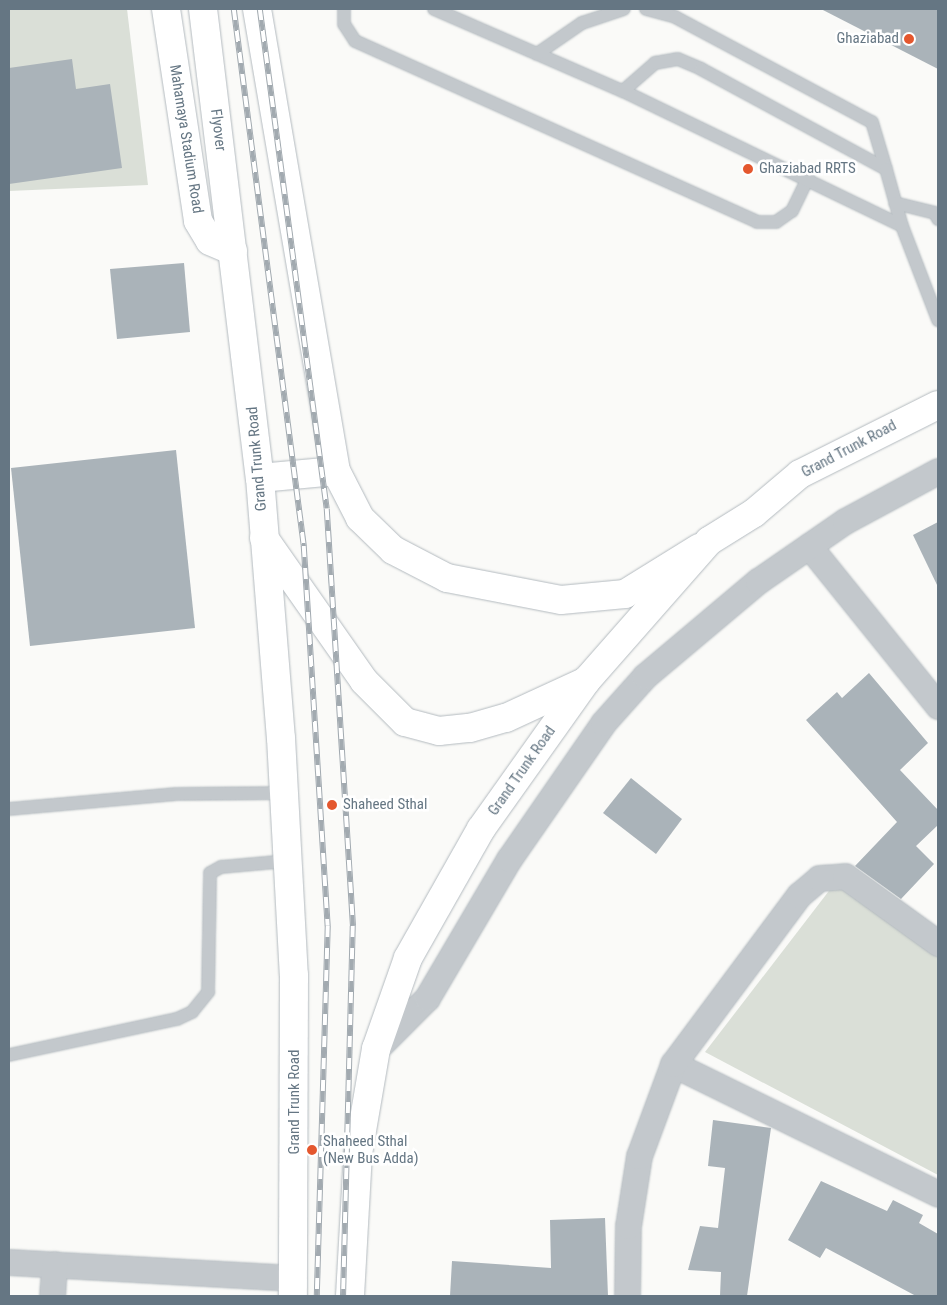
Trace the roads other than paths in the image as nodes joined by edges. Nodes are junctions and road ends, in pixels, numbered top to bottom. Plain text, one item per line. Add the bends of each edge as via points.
1 (166, 9) edge
2 (203, 9) edge
3 (258, 9) edge
4 (344, 9) edge
5 (434, 9) edge
6 (624, 9) edge
7 (646, 9) edge
8 (537, 54) junction
9 (623, 91) junction
10 (886, 169) junction
11 (808, 178) junction
12 (895, 203) junction
13 (938, 219) edge
14 (902, 226) junction
15 (233, 251) junction
16 (938, 320) edge
17 (938, 405) edge
18 (336, 471) junction
19 (938, 471) edge
20 (260, 478) junction
21 (264, 537) junction
22 (709, 542) junction
23 (809, 546) junction
24 (587, 680) junction
25 (938, 706) edge
26 (285, 793) junction
27 (9, 809) edge
28 (288, 860) junction
29 (938, 943) edge
30 (376, 1049) junction
31 (9, 1055) edge
32 (673, 1064) junction
33 (938, 1194) edge
34 (9, 1262) edge
35 (54, 1264) junction
36 (293, 1287) edge
37 (52, 1296) edge
38 (350, 1296) edge
39 (627, 1296) edge

1 - 15 main road, Mahamaya Stadium Road via 201,229 210,241
2 - 15 main road, Flyover
3 - 18 main road
4 - 11 lane via 344,24 355,41 757,222 776,222 792,211
5 - 8 lane
6 - 8 lane via 582,23
7 - 10 lane via 675,17 872,122
8 - 9 lane
9 - 10 lane via 655,63 678,59
9 - 11 lane
10 - 12 lane
11 - 14 lane
12 - 13 lane via 935,213
12 - 14 lane
14 - 16 lane
15 - 20 main road, Grand Trunk Road
17 - 22 main road, Grand Trunk Road via 800,474 754,513
18 - 20 main road
18 - 22 main road via 360,518 393,550 446,578 530,596 590,600 625,594
19 - 23 street
20 - 21 main road, Grand Trunk Road
21 - 24 main road via 364,681 405,722 439,730 470,728 506,718
21 - 26 main road, Grand Trunk Road
22 - 24 main road, Grand Trunk Road
23 - 25 street
23 - 30 street via 682,644 604,723 510,859 427,998
24 - 30 main road, Grand Trunk Road via 481,829 408,958
26 - 27 lane via 176,794
26 - 28 main road, Grand Trunk Road
28 - 31 lane via 221,867 210,873 208,992 192,1012 177,1019
28 - 36 main road, Grand Trunk Road via 294,975
29 - 32 street via 845,876 819,878 799,896
30 - 38 main road, Grand Trunk Road via 358,1154
32 - 33 street
32 - 39 street via 639,1156 628,1226
34 - 35 street
35 - 36 street
35 - 37 street

